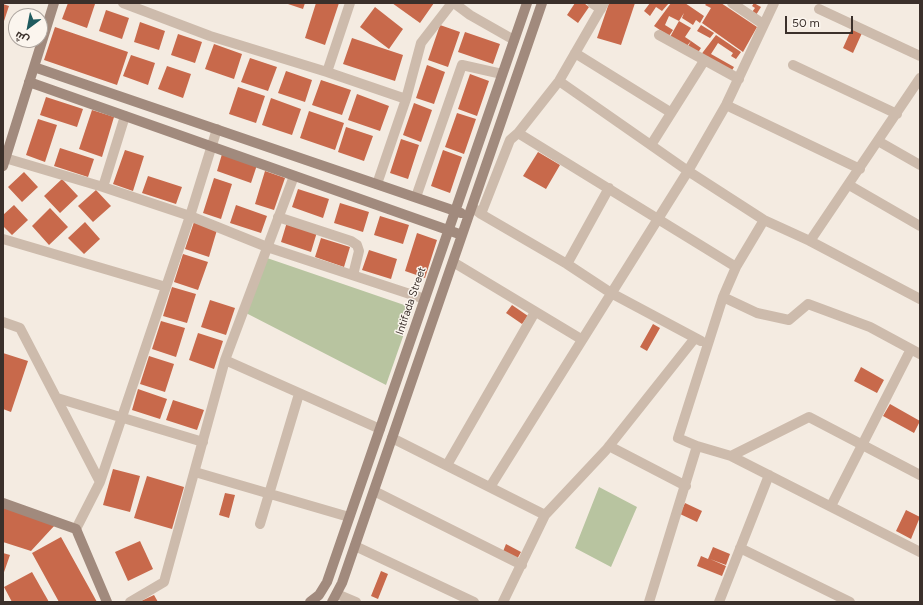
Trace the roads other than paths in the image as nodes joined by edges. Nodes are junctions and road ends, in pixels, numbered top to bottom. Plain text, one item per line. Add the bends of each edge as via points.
1 (54, 3) edge
2 (123, 3) edge
3 (350, 3) edge
4 (453, 3) edge
5 (527, 3) edge
6 (542, 3) edge
7 (592, 3) edge
8 (732, 3) edge
9 (774, 3) edge
10 (603, 6) edge
11 (819, 9) dead end
12 (763, 24) junction
13 (659, 34) dead end
14 (514, 40) junction
15 (575, 53) junction
16 (920, 56) edge
17 (704, 61) junction
18 (792, 65) dead end
19 (34, 67) junction
20 (327, 72) junction
21 (502, 74) junction
22 (920, 78) edge
23 (739, 79) junction
24 (560, 81) junction
25 (29, 82) junction
26 (916, 91) edge
27 (406, 99) junction
28 (726, 105) junction
29 (670, 112) junction
30 (897, 114) junction
31 (125, 116) junction
32 (217, 129) junction
33 (518, 133) junction
34 (878, 141) junction
35 (651, 144) junction
36 (212, 147) junction
37 (4, 162) edge
38 (920, 165) edge
39 (860, 169) junction
40 (688, 171) junction
41 (294, 176) junction
42 (377, 184) junction
43 (849, 185) junction
44 (103, 187) junction
45 (609, 188) junction
46 (416, 198) junction
47 (455, 211) junction
48 (470, 211) junction
49 (481, 214) junction
50 (190, 216) junction
51 (278, 217) junction
52 (658, 219) junction
53 (764, 220) junction
54 (920, 226) edge
55 (448, 230) junction
56 (462, 235) junction
57 (3, 239) edge
58 (810, 241) junction
59 (267, 247) junction
60 (453, 262) junction
61 (567, 264) junction
62 (736, 267) junction
63 (353, 276) junction
64 (166, 287) junction
65 (611, 293) junction
66 (723, 297) junction
67 (425, 299) junction
68 (920, 299) edge
69 (535, 312) junction
70 (3, 322) edge
71 (695, 338) junction
72 (581, 339) junction
73 (707, 344) junction
74 (916, 351) edge
75 (225, 360) junction
76 (299, 394) junction
77 (57, 398) junction
78 (122, 418) junction
79 (380, 429) junction
80 (392, 438) junction
81 (203, 442) junction
82 (862, 443) junction
83 (609, 446) junction
84 (697, 446) junction
85 (731, 456) junction
86 (447, 465) junction
87 (195, 472) junction
88 (769, 475) junction
89 (920, 475) edge
90 (100, 482) junction
91 (686, 486) junction
92 (490, 487) junction
93 (374, 491) junction
94 (268, 493) junction
95 (3, 503) edge
96 (831, 506) junction
97 (545, 515) junction
98 (349, 517) junction
99 (260, 524) dead end
100 (76, 529) junction
101 (355, 546) junction
102 (740, 548) junction
103 (920, 552) edge
104 (522, 565) junction
105 (328, 578) junction
106 (342, 583) junction
107 (335, 598) edge
108 (107, 602) edge
109 (130, 602) edge
110 (311, 602) edge
111 (356, 602) edge
112 (474, 602) edge
113 (503, 602) edge
114 (650, 602) edge
115 (719, 602) edge
116 (850, 602) edge

1 - 19 main road
2 - 20 street via 210,36
3 - 20 street
4 - 14 street
4 - 27 street via 421,43
5 - 14 main road, Intifada Street
6 - 48 main road
7 - 10 street
8 - 12 street
9 - 12 street
10 - 15 street
11 - 16 street
12 - 23 street
13 - 17 street
14 - 21 main road, Intifada Street
15 - 24 street
15 - 29 street
17 - 23 street
17 - 29 street
18 - 30 street
19 - 25 main road
19 - 32 main road
20 - 27 street
21 - 46 street via 462,65
21 - 47 main road, Intifada Street
22 - 26 street
23 - 28 street
24 - 33 street
24 - 35 street
25 - 31 main road
25 - 37 main road
26 - 30 street
27 - 42 street
28 - 39 street
28 - 40 street
29 - 35 street
30 - 34 street
31 - 36 main road
31 - 44 street
32 - 36 street
32 - 42 main road
33 - 45 street
33 - 49 street via 510,140
34 - 38 street
34 - 39 street
35 - 40 street
36 - 41 main road
36 - 50 street
37 - 44 street
39 - 43 street
40 - 52 street
40 - 53 street
41 - 51 street
41 - 55 main road
42 - 46 main road
43 - 54 street
43 - 58 street
44 - 50 street
45 - 52 street
45 - 61 street
46 - 47 main road
47 - 48 main road
47 - 55 main road, Intifada Street
48 - 49 street
48 - 56 main road
49 - 61 street
50 - 59 street
50 - 64 street
51 - 59 street
51 - 63 street via 357,245 359,251
52 - 62 street
52 - 65 street
53 - 58 street
53 - 62 street
55 - 56 main road
55 - 67 main road, Intifada Street
56 - 60 main road
57 - 64 street
58 - 68 street
59 - 63 street
59 - 75 street
60 - 69 street
60 - 80 main road
61 - 65 street
62 - 66 street
63 - 67 street
64 - 78 street
65 - 71 street
65 - 72 street
66 - 73 street
66 - 74 street via 757,313 789,320 808,304 870,327
67 - 79 main road, Intifada Street
69 - 72 street
69 - 86 street
70 - 77 street via 20,328
71 - 73 street
71 - 83 street
72 - 92 street
73 - 84 street via 678,438
74 - 82 street
75 - 76 street
75 - 81 street
76 - 79 street
76 - 94 street
77 - 78 street
77 - 90 street
78 - 81 street
78 - 90 street
79 - 98 main road, Intifada Street
80 - 86 street
80 - 93 main road
81 - 87 street
82 - 85 street via 809,417
82 - 89 street
82 - 96 street
83 - 91 street
83 - 97 street
84 - 85 street
84 - 91 street
85 - 88 street
86 - 92 street
87 - 94 street
87 - 109 street via 164,582
88 - 96 street
88 - 102 street
90 - 100 street
91 - 114 street
92 - 97 street
93 - 101 main road
93 - 104 street
94 - 98 street
94 - 99 street
95 - 100 main road
96 - 103 street
97 - 104 street
98 - 105 main road, Intifada Street
100 - 108 main road
101 - 106 main road
101 - 112 street
102 - 115 street
102 - 116 street
104 - 113 street
105 - 106 street
105 - 110 main road, Intifada Street via 319,595
106 - 107 main road
107 - 111 street

